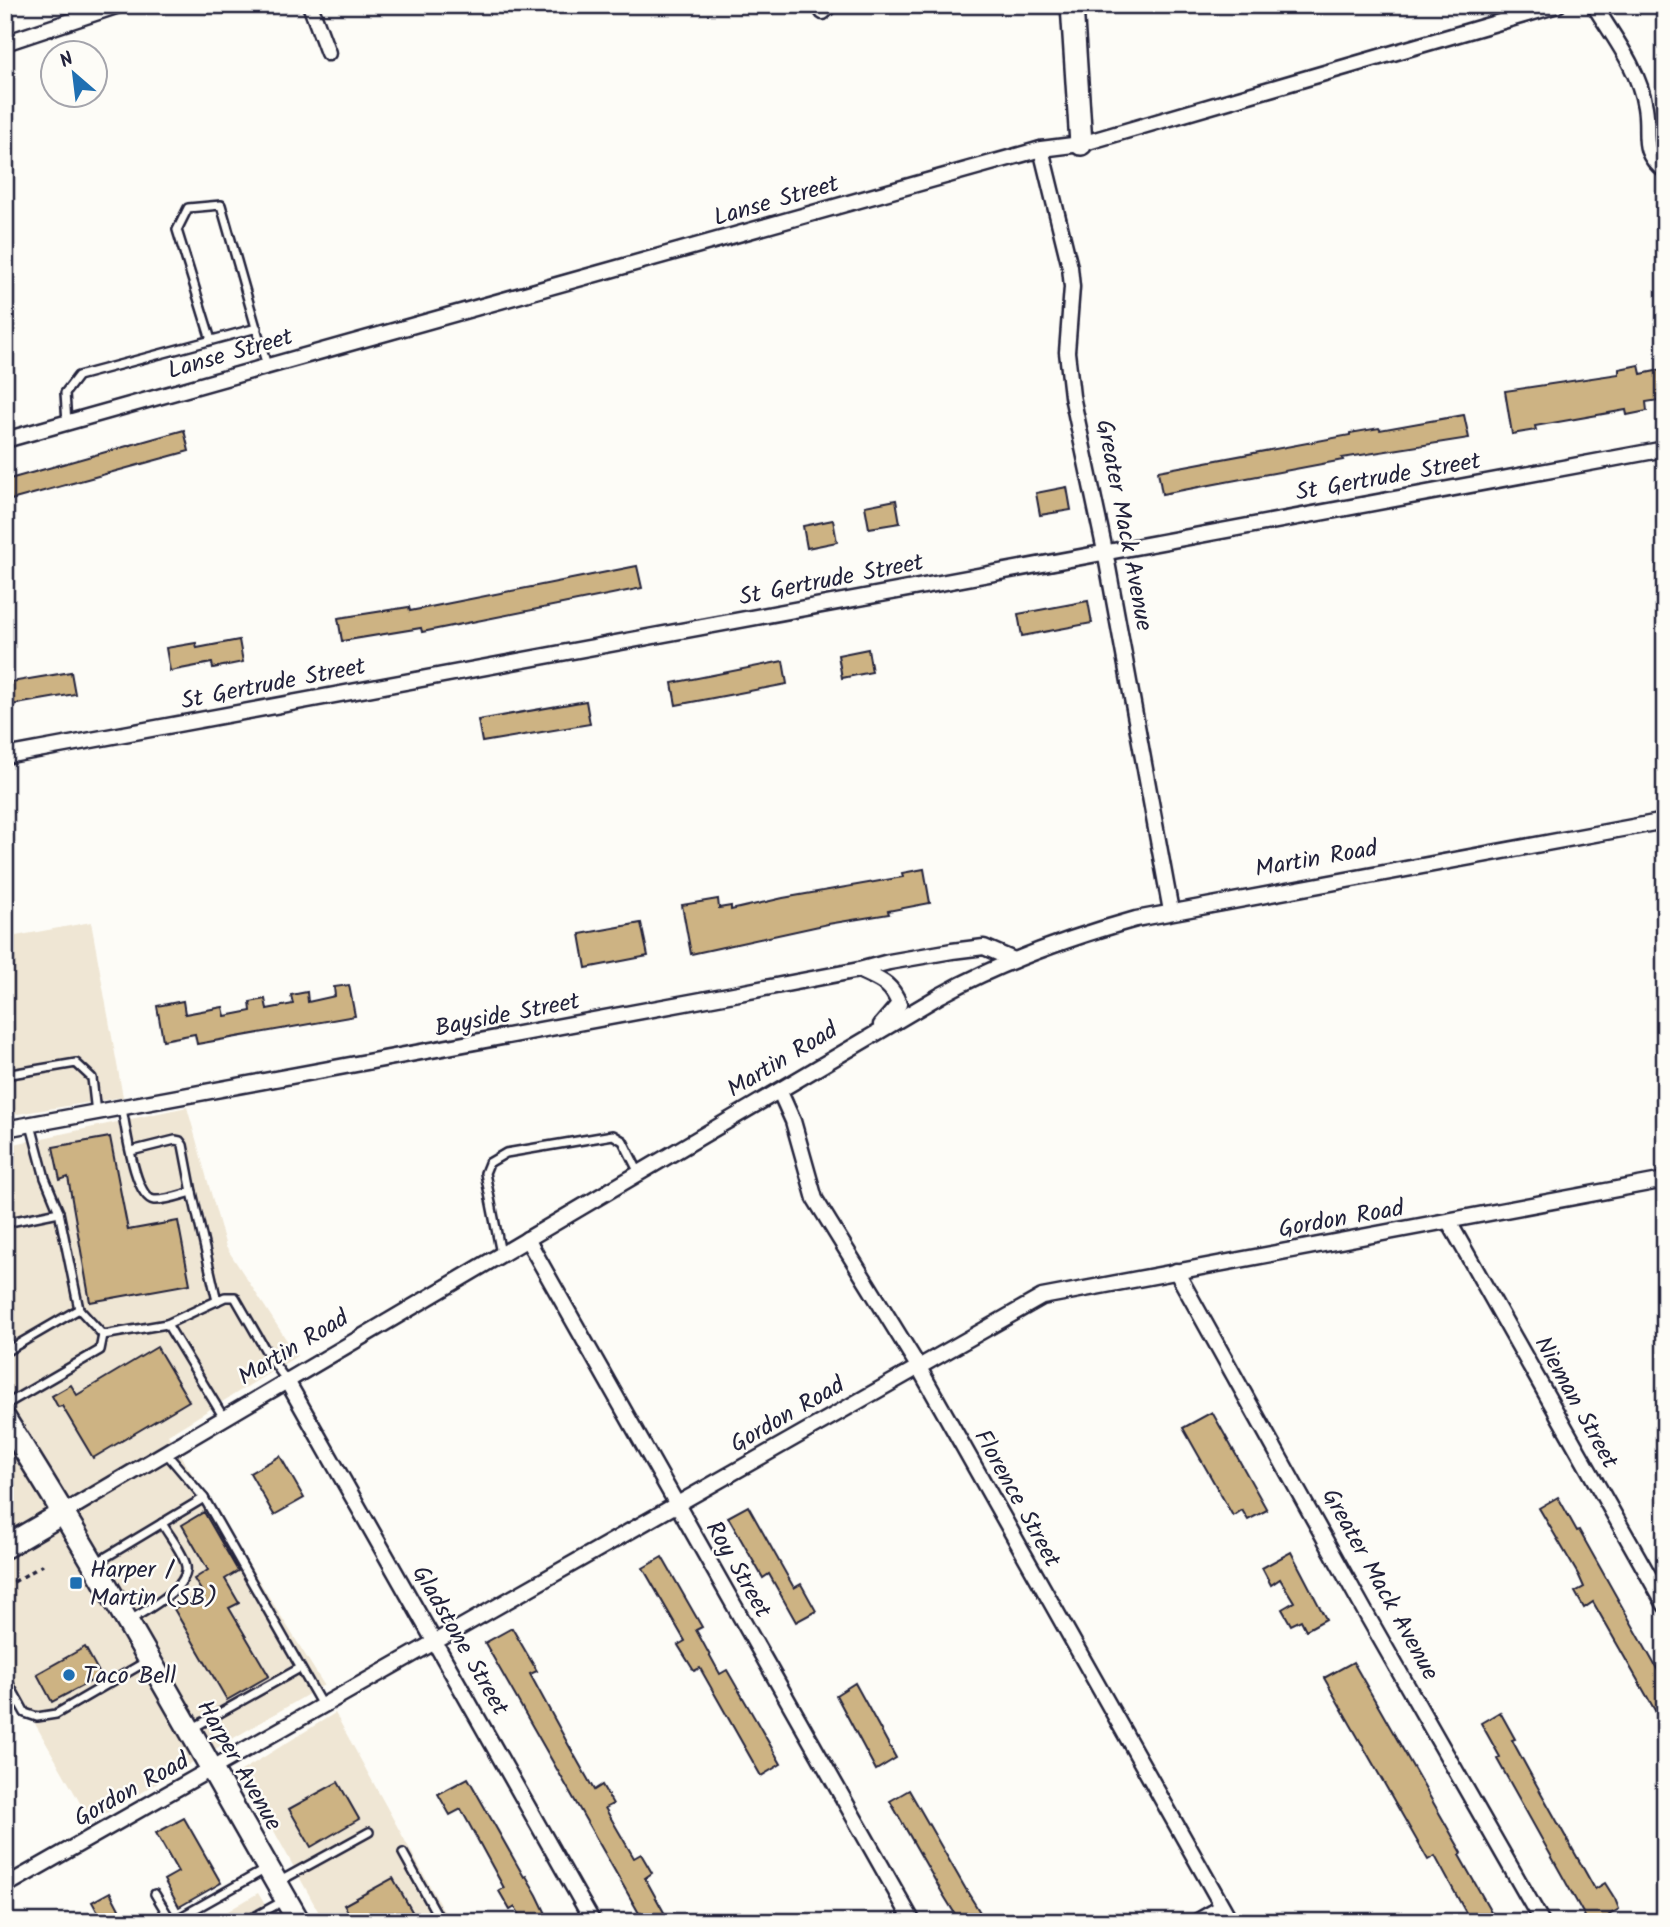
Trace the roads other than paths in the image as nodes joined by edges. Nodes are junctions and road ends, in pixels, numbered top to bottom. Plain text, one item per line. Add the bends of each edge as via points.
1 (119, 5) edge
2 (310, 5) edge
3 (1072, 5) edge
4 (1559, 5) edge
5 (1594, 5) edge
6 (5, 43) edge
7 (328, 52) dead end
8 (1081, 144) junction
9 (1041, 149) junction
10 (1665, 171) edge
11 (257, 328) junction
12 (211, 340) junction
13 (268, 366) junction
14 (67, 423) junction
15 (5, 440) edge
16 (1665, 449) edge
17 (1105, 551) junction
18 (5, 757) edge
19 (1665, 821) edge
20 (1171, 911) junction
21 (1014, 960) junction
22 (859, 970) junction
23 (853, 1048) junction
24 (5, 1075) edge
25 (780, 1091) junction
26 (122, 1109) junction
27 (96, 1114) junction
28 (31, 1125) junction
29 (5, 1129) edge
30 (131, 1151) junction
31 (639, 1173) junction
32 (1665, 1181) edge
33 (192, 1192) junction
34 (59, 1212) junction
35 (1449, 1222) junction
36 (5, 1223) edge
37 (527, 1239) junction
38 (501, 1254) junction
39 (1176, 1271) junction
40 (217, 1301) junction
41 (79, 1309) junction
42 (167, 1324) junction
43 (103, 1335) junction
44 (5, 1352) edge
45 (918, 1366) junction
46 (287, 1381) junction
47 (5, 1405) edge
48 (225, 1418) junction
49 (5, 1419) edge
50 (166, 1453) junction
51 (204, 1498) junction
52 (676, 1503) junction
53 (65, 1512) junction
54 (162, 1523) junction
55 (5, 1547) edge
56 (95, 1563) junction
57 (1665, 1605) edge
58 (128, 1621) junction
59 (437, 1643) junction
60 (149, 1660) junction
61 (300, 1668) junction
62 (5, 1677) edge
63 (323, 1707) junction
64 (190, 1730) junction
65 (212, 1769) junction
66 (369, 1832) dead end
67 (403, 1853) dead end
68 (277, 1883) junction
69 (5, 1886) edge
70 (155, 1894) dead end
71 (1222, 1907) junction
72 (172, 1922) edge
73 (245, 1922) edge
74 (299, 1922) edge
75 (432, 1922) edge
76 (593, 1922) edge
77 (913, 1922) edge
78 (1196, 1922) edge
79 (1231, 1922) edge
80 (1542, 1922) edge

1 - 6 street
2 - 7 street
3 - 8 main road
4 - 8 street, Lanse Street
5 - 10 street via 1637,77 1646,111 1646,148 1653,162
8 - 9 street, Lanse Street
9 - 13 street, Lanse Street
9 - 17 street, Greater Mack Avenue via 1069,267 1067,352 1072,397
11 - 12 lane
11 - 12 lane via 221,205 188,208 177,230
11 - 13 lane
12 - 14 lane via 78,376 65,393
13 - 14 street, Lanse Street
14 - 15 street, Lanse Street
16 - 17 street, St Gertrude Street
17 - 18 street, St Gertrude Street
17 - 20 street, Greater Mack Avenue
19 - 20 street, Martin Road
20 - 21 street, Martin Road via 1097,930
21 - 22 street, Bayside Street via 984,947
21 - 23 street, Martin Road via 953,989
22 - 23 street via 887,984 898,1004 884,1023
22 - 26 street, Bayside Street
23 - 25 street, Martin Road
24 - 27 lane via 76,1063 92,1078
25 - 31 street, Martin Road
25 - 45 street, Florence Street via 815,1199
26 - 27 street, Bayside Street
26 - 30 lane
27 - 28 street, Bayside Street
28 - 29 street, Bayside Street
28 - 34 lane
30 - 33 lane via 139,1188 147,1197 155,1200
30 - 33 lane via 180,1141
31 - 37 street, Martin Road
31 - 38 lane via 623,1141 613,1135 506,1153 489,1163 485,1173
32 - 35 street, Gordon Road
33 - 40 lane
34 - 36 lane
34 - 41 lane
35 - 39 street, Gordon Road
35 - 57 street, Nieman Street
37 - 38 street, Martin Road
37 - 52 street, Roy Street
38 - 46 street, Martin Road
39 - 45 street, Gordon Road via 1042,1297
39 - 80 street, Greater Mack Avenue
40 - 42 lane
40 - 46 lane via 231,1296 239,1301
41 - 43 lane
41 - 44 lane
42 - 43 lane
42 - 48 lane
43 - 47 lane via 100,1350
45 - 52 street, Gordon Road
45 - 71 street, Florence Street
46 - 48 street, Martin Road
46 - 59 street, Gladstone Street
48 - 50 street, Martin Road
49 - 53 main road, Harper Avenue
50 - 51 lane
50 - 53 street, Martin Road
51 - 54 lane
51 - 61 lane
52 - 59 street, Gordon Road
52 - 77 street, Roy Street
53 - 55 main road, Martin Road
53 - 56 main road, Harper Avenue
54 - 56 lane
54 - 58 lane via 186,1567 185,1576 164,1598
56 - 58 main road, Harper Avenue
58 - 60 main road, Harper Avenue
59 - 63 street, Gordon Road
59 - 76 street, Gladstone Street
60 - 62 lane via 56,1714 37,1717 25,1713
60 - 64 main road, Harper Avenue
61 - 63 lane
61 - 64 lane
63 - 65 street, Gordon Road
64 - 65 main road, Harper Avenue
65 - 68 main road, Harper Avenue
65 - 69 street, Gordon Road
66 - 68 lane
67 - 75 lane via 439,1918
68 - 72 lane
68 - 73 lane
68 - 74 main road, Harper Avenue
70 - 72 lane
71 - 78 street
71 - 79 street, Florence Street

